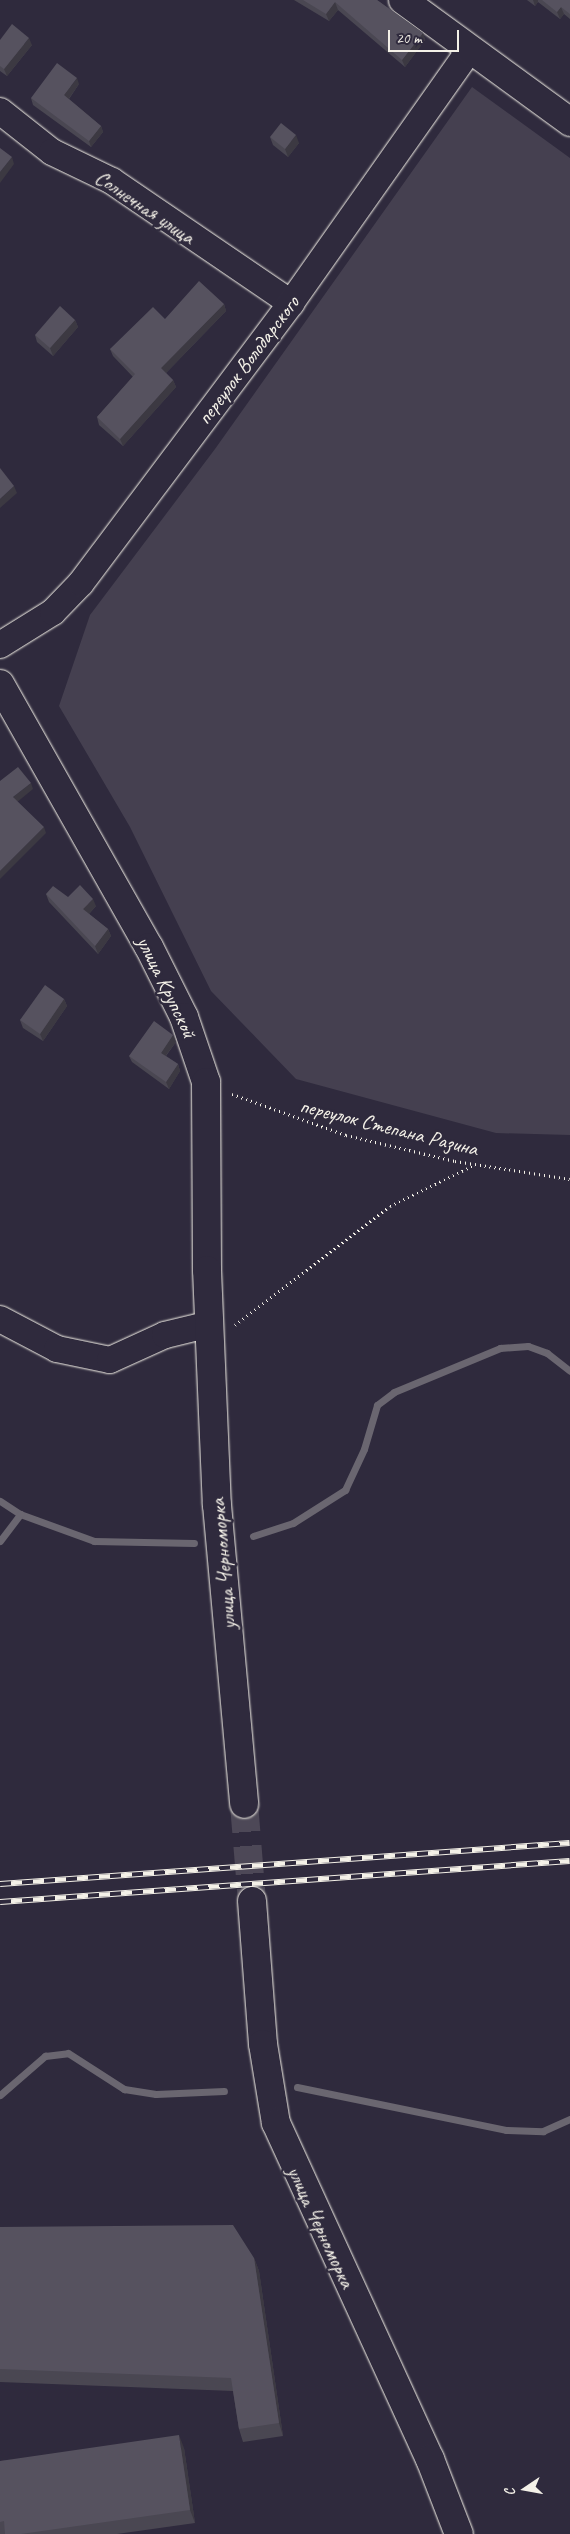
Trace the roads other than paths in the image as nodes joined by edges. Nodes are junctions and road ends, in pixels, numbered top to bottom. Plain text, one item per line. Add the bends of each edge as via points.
1 (403, 0) edge
2 (469, 50) junction
3 (0, 111) edge
4 (570, 122) edge
5 (291, 303) junction
6 (0, 645) edge
7 (0, 684) edge
8 (0, 1319) edge
9 (210, 1330) junction
10 (244, 1804) tunnel mouth
11 (252, 1901) tunnel mouth
12 (459, 2534) edge

1 - 2 street
2 - 4 street
2 - 5 street, переулок Володарского
3 - 5 street, Солнечная улица via 52,152 112,181
5 - 6 street, переулок Володарского via 81,583 53,612
7 - 9 street, улица Крупской via 149,947 184,1017 206,1082
8 - 9 street via 57,1349 110,1360 165,1335
9 - 10 street, улица Черноморка via 217,1505
11 - 12 street, улица Черноморка via 263,2044 276,2124 430,2459

